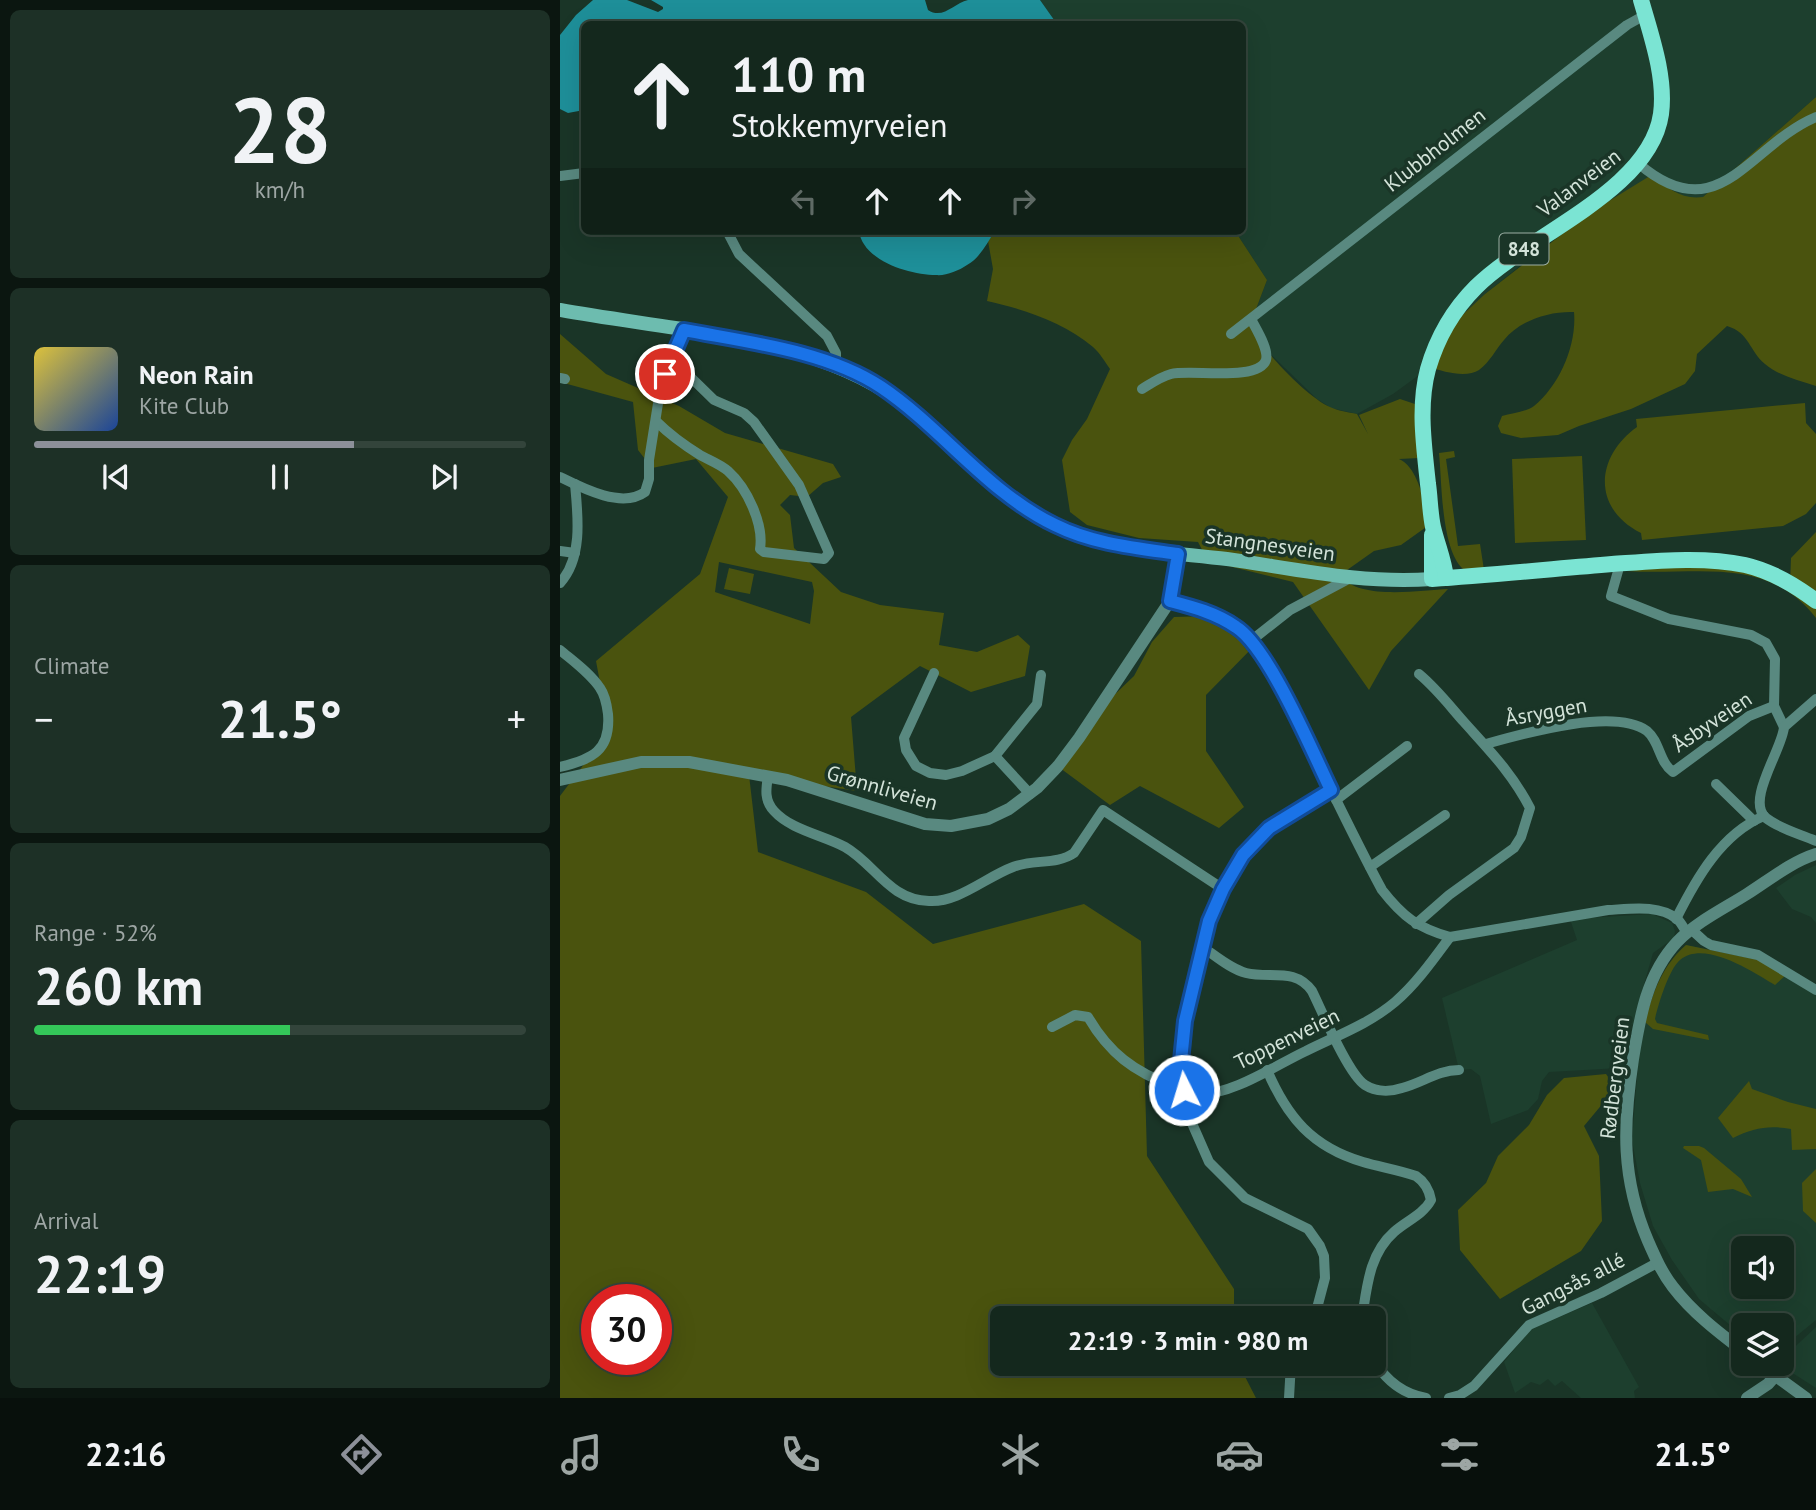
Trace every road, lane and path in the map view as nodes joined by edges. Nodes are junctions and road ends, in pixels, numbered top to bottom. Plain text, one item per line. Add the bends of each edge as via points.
1 (1643, 8) edge
2 (1816, 117) edge
3 (1639, 164) junction
4 (581, 173) edge
5 (560, 176) edge
6 (729, 235) edge
7 (560, 310) edge
8 (1251, 319) junction
9 (684, 330) junction
10 (1231, 334) dead end
11 (671, 358) junction
12 (836, 365) junction
13 (1142, 389) dead end
14 (657, 422) junction
15 (560, 477) edge
16 (575, 485) junction
17 (560, 551) edge
18 (575, 553) junction
19 (1178, 554) junction
20 (1620, 564) junction
21 (1350, 578) junction
22 (1439, 578) junction
23 (560, 583) edge
24 (1170, 601) junction
25 (1816, 601) edge
26 (1252, 640) junction
27 (560, 650) edge
28 (934, 673) dead end
29 (1419, 674) dead end
30 (1041, 675) dead end
31 (1816, 699) edge
32 (1774, 706) junction
33 (1784, 727) junction
34 (1486, 744) junction
35 (1407, 747) dead end
36 (995, 756) junction
37 (560, 767) edge
38 (1673, 772) joint
39 (768, 776) junction
40 (560, 780) edge
41 (1716, 784) dead end
42 (1030, 794) junction
43 (1334, 795) junction
44 (1445, 815) dead end
45 (1759, 819) junction
46 (1816, 841) edge
47 (1816, 855) edge
48 (1370, 867) junction
49 (1223, 889) junction
50 (1676, 919) junction
51 (1416, 924) junction
52 (1689, 932) junction
53 (1450, 937) junction
54 (1204, 948) junction
55 (1816, 990) edge
56 (1052, 1027) dead end
57 (1335, 1037) junction
58 (1267, 1070) junction
59 (1459, 1070) dead end
60 (1184, 1090) junction
61 (1657, 1264) junction
62 (1319, 1306) edge
63 (1364, 1306) edge
64 (1731, 1342) edge
65 (1290, 1376) edge
66 (1386, 1376) edge
67 (1775, 1376) joint
68 (1289, 1398) edge
69 (1426, 1398) edge
70 (1449, 1398) edge
71 (1747, 1398) edge
72 (1806, 1398) edge

1 - 3 main road, Valanveien / 848 via 1660,80 1661,115
1 - 8 street, Klubbholmen
2 - 3 street via 1729,179 1704,189 1673,187
3 - 22 main road, Valanveien / 848 via 1492,273 1464,300 1441,334 1424,390 1423,419 1433,525 1430,550
4 - 5 street
6 - 12 street via 739,254 827,336 836,353
7 - 9 main road, Stangnesveien
8 - 10 street, Klubbholmen
8 - 13 street via 1266,352 1266,360 1253,371 1173,373
9 - 11 street
9 - 12 main road, Stangnesveien
11 - 14 street via 660,391
11 - 14 street via 714,400 754,422 799,485 829,553 824,559 760,549 757,517 728,471
12 - 19 main road, Stangnesveien via 880,387 1043,519 1087,538
14 - 16 street via 645,492 626,499
15 - 16 street
16 - 18 street
17 - 18 street
18 - 23 street
19 - 21 main road, Stangnesveien
19 - 24 street, Grønnliveien
20 - 22 main road, Stangnesveien
20 - 25 main road, Stangnesveien via 1745,565 1777,576
20 - 32 street via 1611,596 1669,619 1751,635 1766,643 1775,659
21 - 22 main road, Stangnesveien
21 - 26 street via 1290,610
24 - 26 street via 1219,618
24 - 42 street, Grønnliveien via 1068,754
26 - 43 street
27 - 37 street via 601,689 609,730 603,747 585,761
28 - 36 street via 904,738 916,766 946,775
29 - 34 street
30 - 36 street via 1037,704
31 - 33 street
32 - 33 street
32 - 38 street, Åsbyveien via 1749,716
33 - 45 street via 1764,780
34 - 38 street, Åsryggen via 1569,725 1618,723 1647,732
34 - 51 street via 1530,808 1521,837 1514,848
35 - 43 street
36 - 42 street
39 - 40 street, Grønnliveien via 689,762 653,761
39 - 42 street, Grønnliveien via 937,825 988,818
39 - 49 street via 767,800 776,814 846,848 899,892 930,902 1021,864 1067,858 1103,810
41 - 45 street
43 - 48 street
43 - 49 street via 1269,828 1243,855
44 - 48 street
45 - 46 street
45 - 50 street via 1717,852
47 - 52 street, Rødbergveien
48 - 51 street via 1398,911
49 - 54 street via 1209,921
50 - 52 street
50 - 53 street via 1658,911 1608,910
51 - 53 street
52 - 55 street via 1711,945 1768,959
52 - 61 street, Rødbergveien via 1651,980 1629,1087 1625,1140 1629,1186
53 - 57 street, Toppenveien via 1396,1001
54 - 57 street via 1243,973 1303,980
54 - 60 street via 1182,1043
56 - 60 street, Toppenveien via 1075,1015 1088,1017 1101,1039 1127,1063 1147,1077
57 - 58 street, Toppenveien
57 - 59 street via 1358,1079 1380,1091 1405,1088 1444,1071
58 - 60 street, Toppenveien via 1220,1091 1200,1094
58 - 63 street via 1288,1112 1315,1139 1346,1156 1416,1177 1427,1187 1431,1200 1388,1237 1377,1253
60 - 62 street via 1196,1136 1216,1171 1245,1198 1308,1229 1320,1246 1325,1278
61 - 64 street, Rødbergveien via 1694,1310
61 - 70 street, Gangsås allé via 1529,1325 1474,1386
65 - 68 street
66 - 69 street via 1409,1393
67 - 71 street
67 - 72 street

